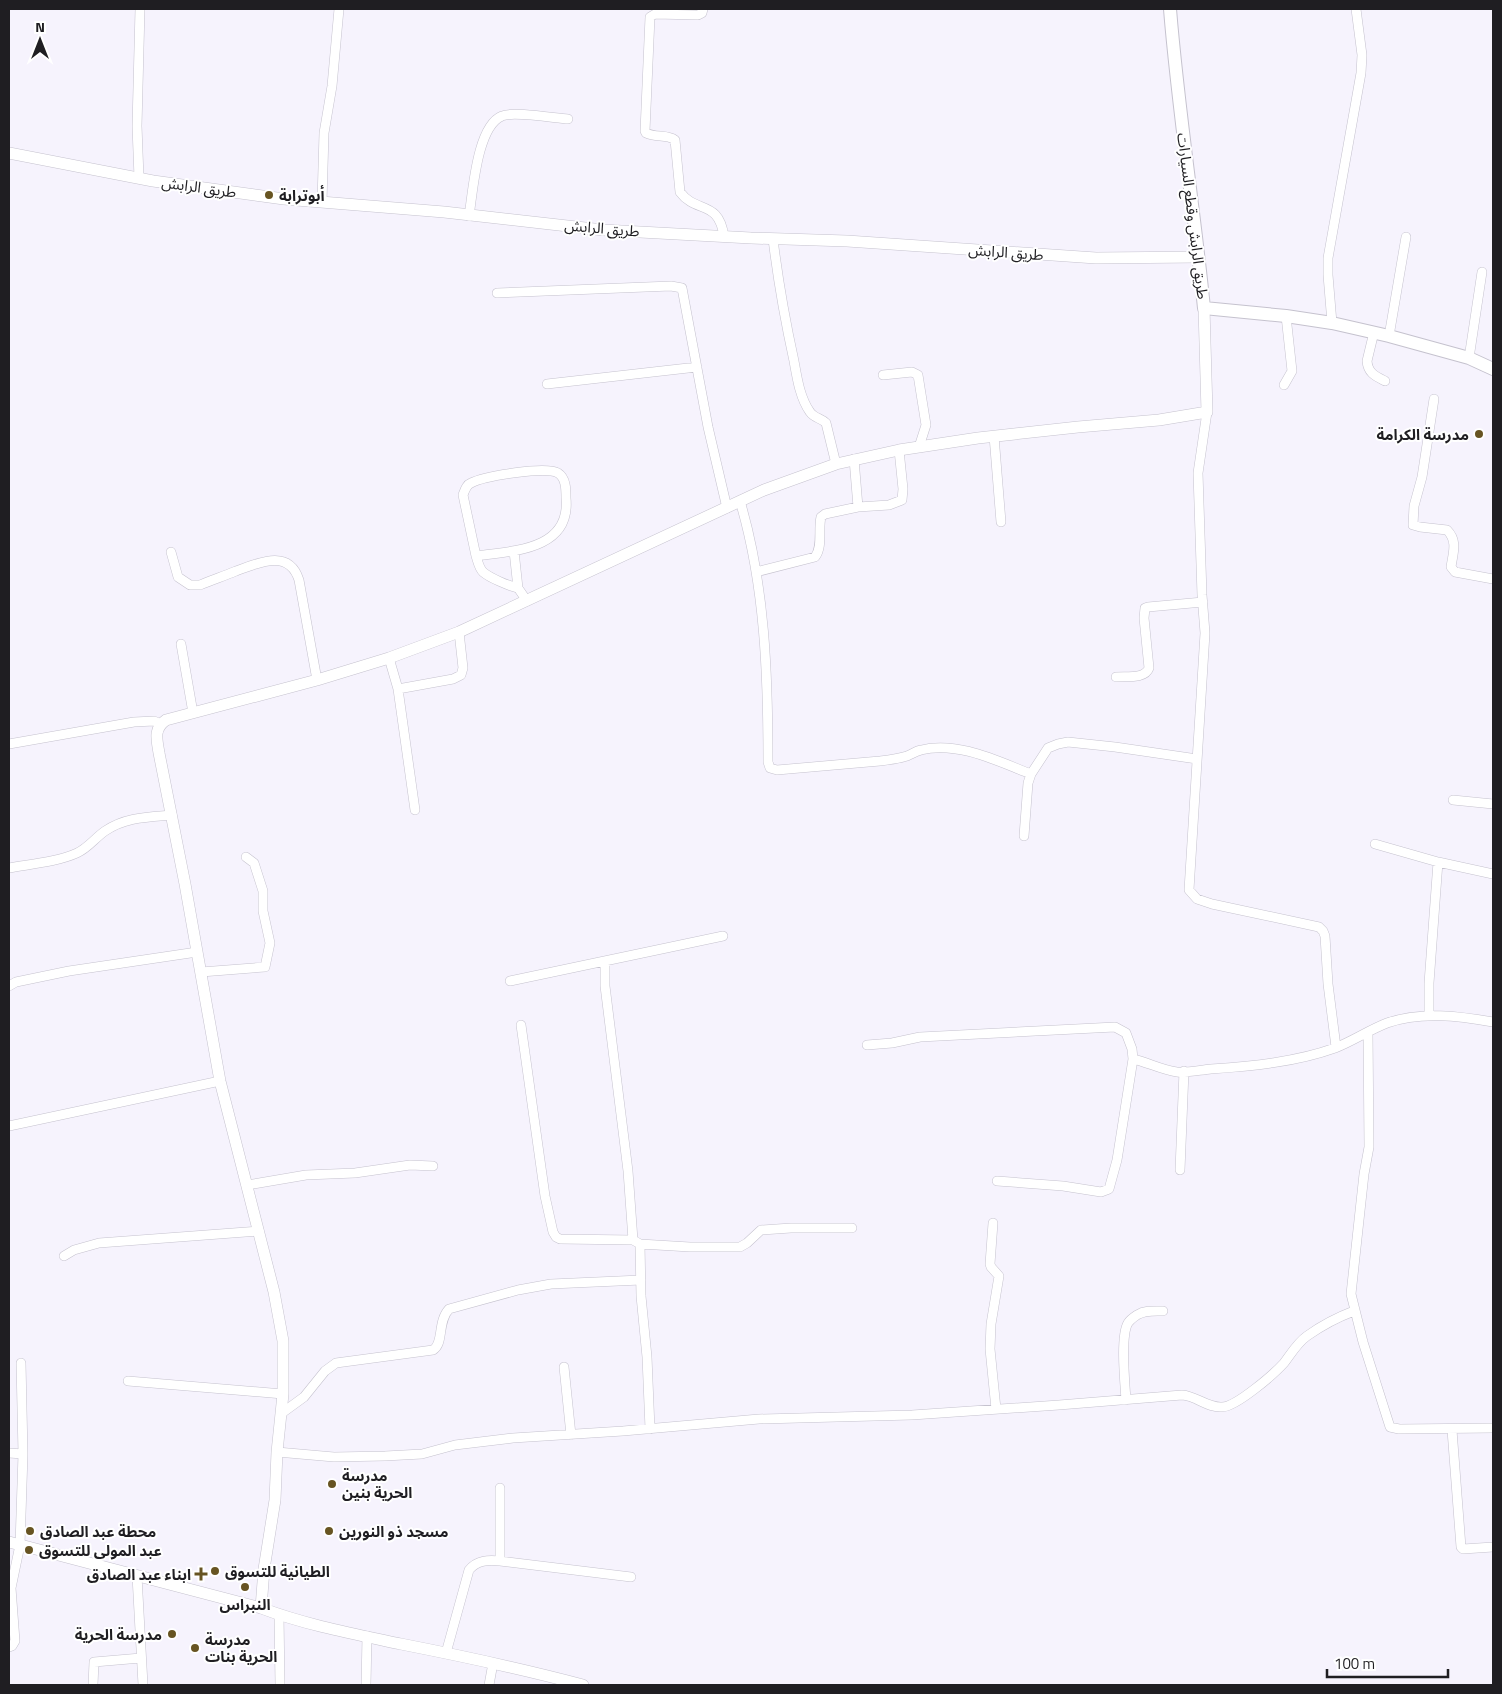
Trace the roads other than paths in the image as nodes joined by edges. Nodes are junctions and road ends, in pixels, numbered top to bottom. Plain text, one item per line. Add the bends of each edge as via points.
1 (140, 9) edge
2 (339, 9) edge
3 (703, 9) edge
4 (1170, 9) edge
5 (1356, 9) edge
6 (568, 119) dead end
7 (9, 154) edge
8 (138, 178) junction
9 (322, 202) junction
10 (469, 216) junction
11 (724, 237) junction
12 (1406, 237) dead end
13 (773, 239) junction
14 (1199, 257) junction
15 (1482, 272) dead end
16 (497, 293) dead end
17 (1204, 308) junction
18 (1286, 316) junction
19 (1332, 323) junction
20 (1374, 332) junction
21 (1389, 336) junction
22 (1469, 358) junction
23 (697, 367) junction
24 (1493, 368) edge
25 (884, 375) dead end
26 (1385, 381) dead end
27 (547, 384) dead end
28 (1284, 384) dead end
29 (1434, 399) dead end
30 (1207, 412) junction
31 (994, 436) junction
32 (919, 446) junction
33 (899, 450) junction
34 (854, 459) junction
35 (836, 464) junction
36 (740, 501) junction
37 (858, 507) junction
38 (726, 508) junction
39 (1001, 522) dead end
40 (514, 551) junction
41 (171, 552) dead end
42 (476, 556) junction
43 (756, 572) junction
44 (1493, 579) edge
45 (518, 588) junction
46 (527, 601) junction
47 (1203, 602) junction
48 (459, 632) junction
49 (181, 644) dead end
50 (389, 658) junction
51 (1116, 677) dead end
52 (317, 680) junction
53 (398, 690) junction
54 (193, 713) junction
55 (161, 724) junction
56 (9, 744) edge
57 (1197, 760) junction
58 (1031, 774) junction
59 (1453, 800) dead end
60 (1493, 804) edge
61 (415, 810) dead end
62 (172, 815) junction
63 (1024, 836) dead end
64 (1375, 844) dead end
65 (246, 857) dead end
66 (1438, 862) junction
67 (9, 868) edge
68 (1493, 874) edge
69 (723, 936) dead end
70 (197, 952) junction
71 (605, 962) junction
72 (200, 972) junction
73 (510, 981) dead end
74 (9, 986) edge
75 (1429, 1015) junction
76 (1493, 1022) edge
77 (521, 1025) dead end
78 (1368, 1032) junction
79 (867, 1045) dead end
80 (1336, 1047) junction
81 (1133, 1059) junction
82 (1184, 1071) junction
83 (220, 1081) junction
84 (9, 1126) edge
85 (433, 1166) dead end
86 (1180, 1170) dead end
87 (996, 1181) dead end
88 (247, 1185) junction
89 (993, 1223) dead end
90 (852, 1228) dead end
91 (259, 1231) junction
92 (636, 1242) junction
93 (64, 1256) dead end
94 (641, 1280) junction
95 (1354, 1310) junction
96 (1163, 1311) dead end
97 (21, 1363) dead end
98 (564, 1367) dead end
99 (128, 1381) dead end
100 (282, 1394) junction
101 (1126, 1400) junction
102 (996, 1409) junction
103 (282, 1413) junction
104 (1493, 1428) edge
105 (650, 1429) junction
106 (1452, 1430) junction
107 (571, 1435) junction
108 (277, 1452) junction
109 (9, 1453) edge
110 (23, 1454) junction
111 (500, 1488) dead end
112 (14, 1544) edge
113 (1493, 1547) edge
114 (500, 1561) junction
115 (137, 1576) junction
116 (631, 1577) dead end
117 (261, 1608) junction
118 (279, 1615) junction
119 (367, 1636) junction
120 (9, 1647) edge
121 (446, 1653) junction
122 (141, 1658) junction
123 (493, 1663) junction
124 (93, 1685) edge
125 (143, 1685) edge
126 (280, 1685) edge
127 (366, 1685) edge
128 (489, 1685) edge
129 (583, 1685) edge

1 - 8 street
2 - 9 street via 324,133
3 - 11 street via 698,15 655,14 650,17 645,131 651,136 675,140 680,192 717,215
4 - 14 main road, طريق الرابش وقطع السيارات
5 - 19 street via 1361,72 1328,258
6 - 10 street via 509,114 496,119 482,140
7 - 8 street, طريق الرابش
8 - 9 street, طريق الرابش
9 - 10 street, طريق الرابش
10 - 11 street, طريق الرابش via 603,230
11 - 13 street, طريق الرابش
12 - 21 street
13 - 14 street, طريق الرابش via 1096,258
13 - 35 street via 782,306 797,378 811,414 826,423
14 - 17 main road, طريق الرابش وقطع السيارات
15 - 22 street
16 - 23 street via 678,286 682,288
17 - 18 main road, طريق الرابش وقطع السيارات
17 - 30 street
18 - 19 main road, طريق الرابش وقطع السيارات
18 - 28 street via 1292,371
19 - 20 main road, طريق الرابش وقطع السيارات
20 - 21 main road, طريق الرابش وقطع السيارات
20 - 26 street via 1368,366 1374,375
21 - 22 main road, طريق الرابش وقطع السيارات
22 - 24 main road, طريق الرابش وقطع السيارات
23 - 27 street
23 - 38 street
25 - 32 street via 912,372 918,375 926,425
29 - 44 street via 1413,525 1448,530 1455,543 1451,567 1455,572
30 - 31 street via 1159,420
30 - 47 street via 1198,473
31 - 32 street
31 - 39 street
32 - 33 street
33 - 34 street
33 - 37 street via 902,500 889,505
34 - 35 street
34 - 37 street
35 - 36 street
36 - 38 street
36 - 43 street via 750,533
37 - 43 street via 821,517 819,549 815,557
38 - 46 street
40 - 42 street
40 - 42 street via 543,543 562,525 567,508 564,480 560,474 529,471 469,483 463,495
40 - 45 street
41 - 52 street via 178,578 190,585 200,585 266,560 278,560 293,569 299,580
42 - 45 street via 484,572
43 - 58 street via 766,663 770,768 880,762 935,748 981,755
45 - 46 street
46 - 48 street
47 - 51 street via 1145,608 1148,672
47 - 57 street via 1205,633
48 - 50 street
48 - 53 street via 461,675
49 - 54 street
50 - 52 street
50 - 53 street
52 - 54 street
53 - 61 street
54 - 55 street
55 - 56 street via 134,722
55 - 62 street via 156,740
57 - 58 street via 1068,742 1048,748
57 - 80 street via 1190,893 1212,904 1321,929 1325,936
58 - 63 street
59 - 60 street
62 - 67 street via 122,821 77,853
62 - 70 street
64 - 66 street
65 - 72 street via 254,863 263,891 263,912 270,943 265,967
66 - 68 street
66 - 75 street
69 - 71 street
70 - 72 street
70 - 74 street via 69,971
71 - 73 street
71 - 92 street via 607,1003
72 - 83 street
75 - 76 street
75 - 78 street via 1399,1020
77 - 92 street via 545,1196 556,1237
78 - 80 street
78 - 95 street via 1369,1147 1351,1287
79 - 81 street via 892,1044 920,1037 1115,1028 1126,1033
80 - 82 street via 1284,1061
81 - 82 street
81 - 87 street via 1117,1160 1109,1189 1101,1192
82 - 86 street
83 - 84 street
83 - 88 street
85 - 88 street via 410,1165 306,1175
88 - 91 street
89 - 102 street via 990,1264 999,1276 990,1349
90 - 92 street via 761,1230 740,1247
91 - 93 street via 99,1242
91 - 100 street via 280,1320
92 - 94 street
94 - 103 street via 551,1284 449,1309 440,1326 440,1342 433,1350 336,1363 325,1371 304,1397
94 - 105 street
95 - 101 street via 1306,1337 1265,1381 1234,1404 1223,1408 1194,1396 1182,1395
95 - 106 street via 1390,1427
96 - 101 street via 1144,1312 1128,1323 1124,1362
97 - 110 street
98 - 107 street
99 - 100 street
100 - 103 street
101 - 102 street
102 - 105 street via 759,1419
103 - 108 street
104 - 106 street
105 - 107 street
106 - 113 street via 1460,1546 1462,1549
107 - 108 street via 475,1442 422,1454 334,1457
108 - 117 street via 275,1500
109 - 110 street
110 - 112 street
111 - 114 street
112 - 115 street
112 - 120 street via 11,1588 15,1641
114 - 116 street
114 - 121 street via 478,1563 469,1570
115 - 117 street
115 - 122 street
117 - 118 street
118 - 119 street
118 - 126 street
119 - 121 street
119 - 127 street
121 - 123 street
122 - 124 street via 94,1662
122 - 125 street
123 - 128 street
123 - 129 street

